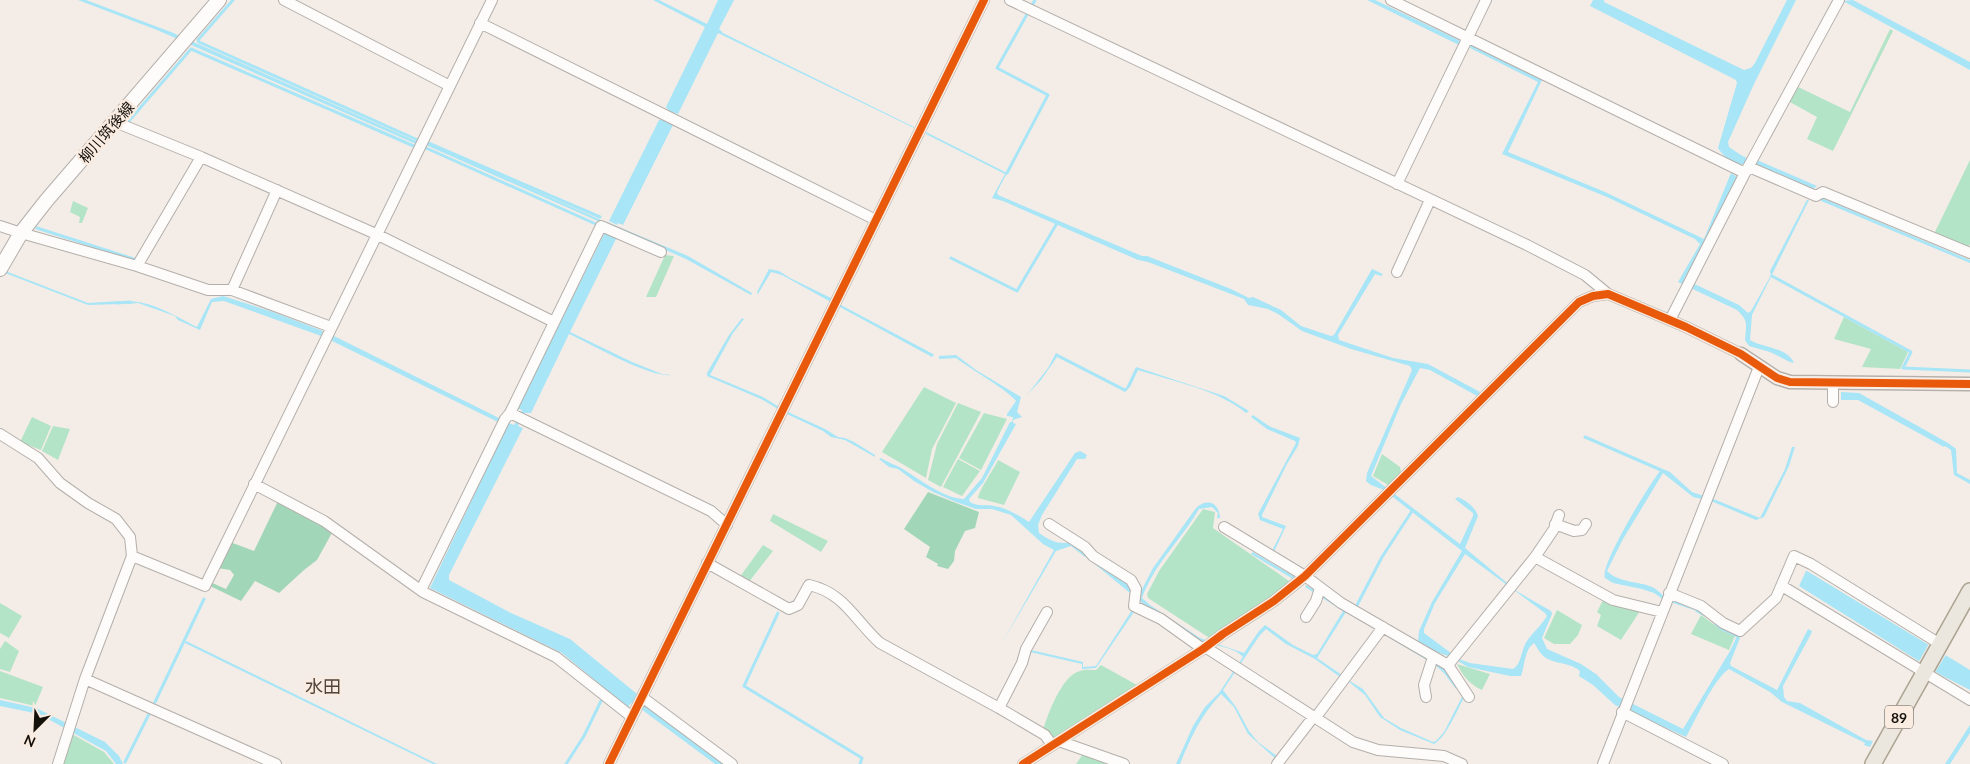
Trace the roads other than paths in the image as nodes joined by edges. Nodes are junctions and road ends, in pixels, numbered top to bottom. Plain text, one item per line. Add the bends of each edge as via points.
1 (219, 0) edge
2 (284, 0) edge
3 (492, 0) edge
4 (984, 0) edge
5 (1010, 0) edge
6 (1391, 0) edge
7 (1486, 0) edge
8 (1839, 0) edge
9 (480, 24) junction
10 (1468, 37) junction
11 (450, 86) junction
12 (115, 122) junction
13 (201, 157) junction
14 (1747, 170) junction
15 (1397, 184) junction
16 (276, 190) junction
17 (1430, 200) junction
18 (876, 220) junction
19 (0, 226) edge
20 (21, 234) junction
21 (376, 234) junction
22 (661, 252) dead end
23 (1970, 253) edge
24 (137, 266) junction
25 (0, 269) edge
26 (1397, 272) dead end
27 (232, 290) junction
28 (1608, 294) junction
29 (1670, 320) junction
30 (554, 322) junction
31 (331, 327) junction
32 (1741, 354) joint
33 (1759, 367) junction
34 (1833, 383) junction
35 (1970, 384) edge
36 (1833, 402) dead end
37 (510, 413) junction
38 (0, 434) edge
39 (254, 484) junction
40 (1050, 524) dead end
41 (1586, 524) dead end
42 (727, 525) junction
43 (1224, 527) dead end
44 (132, 556) junction
45 (1535, 557) junction
46 (707, 563) junction
47 (1305, 576) junction
48 (1782, 586) junction
49 (1320, 588) junction
50 (420, 590) junction
51 (1970, 591) edge
52 (1669, 593) junction
53 (1047, 612) dead end
54 (1662, 612) junction
55 (1306, 617) dead end
56 (1383, 627) junction
57 (1940, 645) junction
58 (1204, 648) junction
59 (1433, 657) junction
60 (1448, 665) junction
61 (1924, 671) junction
62 (85, 678) junction
63 (642, 697) junction
64 (1426, 697) dead end
65 (1469, 697) dead end
66 (1970, 700) edge
67 (1000, 708) junction
68 (1622, 712) junction
69 (632, 717) junction
70 (1316, 717) junction
71 (1056, 743) junction
72 (58, 764) edge
73 (276, 764) edge
74 (609, 764) edge
75 (732, 764) edge
76 (1023, 764) edge
77 (1124, 764) edge
78 (1277, 764) edge
79 (1462, 764) edge
80 (1603, 764) edge
81 (1723, 764) edge
82 (1873, 764) edge

1 - 12 main road, 柳川筑後線
2 - 11 street
3 - 9 street
4 - 18 street
5 - 15 street
6 - 10 street
7 - 10 street
8 - 14 street
9 - 11 street
9 - 18 street
10 - 14 street
10 - 15 street
11 - 21 street
12 - 13 street
12 - 20 main road, 柳川筑後線 via 46,200
13 - 16 street
13 - 24 street
14 - 23 street via 1816,196 1822,192
14 - 29 street
15 - 17 street
16 - 21 street
16 - 27 street
17 - 26 street
17 - 28 street via 1585,275
18 - 42 street
19 - 20 street
20 - 24 street
20 - 25 main road, 柳川筑後線
21 - 30 street
21 - 31 street
22 - 30 street via 601,226
24 - 27 street via 208,290
27 - 31 street
28 - 29 street
28 - 47 street via 1579,302
29 - 32 street
30 - 37 street
31 - 39 street
32 - 33 street
33 - 34 street via 1790,382
33 - 52 street
34 - 35 street
34 - 36 street
37 - 42 street via 711,512
37 - 50 street
38 - 44 street via 38,458 60,483 116,518 130,537
39 - 44 street via 205,586
39 - 50 street via 324,521
40 - 58 street via 1131,580 1136,588 1134,606 1161,619
41 - 45 street via 1582,530 1574,531 1557,520
42 - 46 street
43 - 47 street
44 - 62 street
45 - 54 street via 1612,600
45 - 60 street
46 - 63 street
46 - 67 street via 789,609 798,605 809,585 820,588 844,602 864,629 880,643
47 - 49 street
47 - 58 street
48 - 52 street via 1776,598 1740,631 1701,606
48 - 57 street via 1794,556
48 - 61 street
49 - 55 street
49 - 56 street
50 - 69 street via 556,657
51 - 57 main road, 89
52 - 54 street
53 - 67 street via 1046,625 1026,649
54 - 68 street
56 - 59 street
56 - 70 street
57 - 61 main road, 89
58 - 70 street
58 - 71 street
59 - 60 street
59 - 64 street via 1424,685
60 - 65 street
61 - 66 street
61 - 82 main road, 89
62 - 72 street
62 - 73 street
63 - 69 street
63 - 75 street
67 - 71 street
68 - 80 street
68 - 81 street
69 - 74 street
70 - 78 street
70 - 79 street via 1353,742 1370,748 1444,756
71 - 76 street
71 - 77 street

